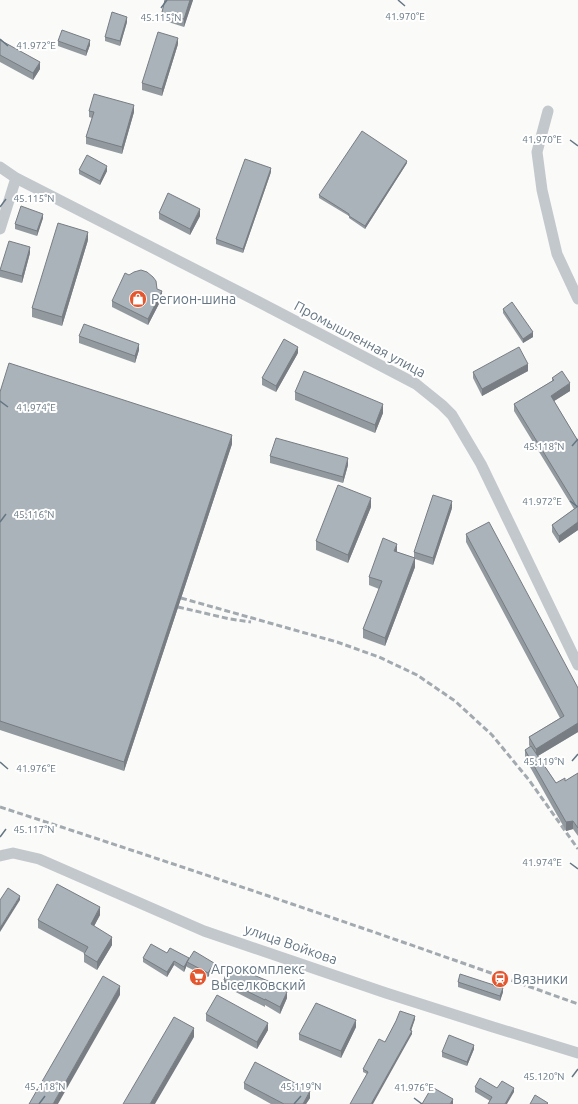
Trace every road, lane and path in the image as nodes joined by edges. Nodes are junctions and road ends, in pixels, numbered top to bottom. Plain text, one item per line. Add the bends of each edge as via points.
1 (548, 111) dead end
2 (0, 167) edge
3 (16, 178) junction
4 (0, 229) edge
5 (578, 299) edge
6 (578, 665) edge
7 (0, 856) edge
8 (578, 1053) edge

1 - 5 street via 537,152 542,190 557,254
2 - 3 street, Промышленная улица
3 - 4 street
3 - 6 street, Промышленная улица via 416,384 442,405 452,415 481,464
7 - 8 street, улица Войкова via 13,853 39,859 204,931 386,993

